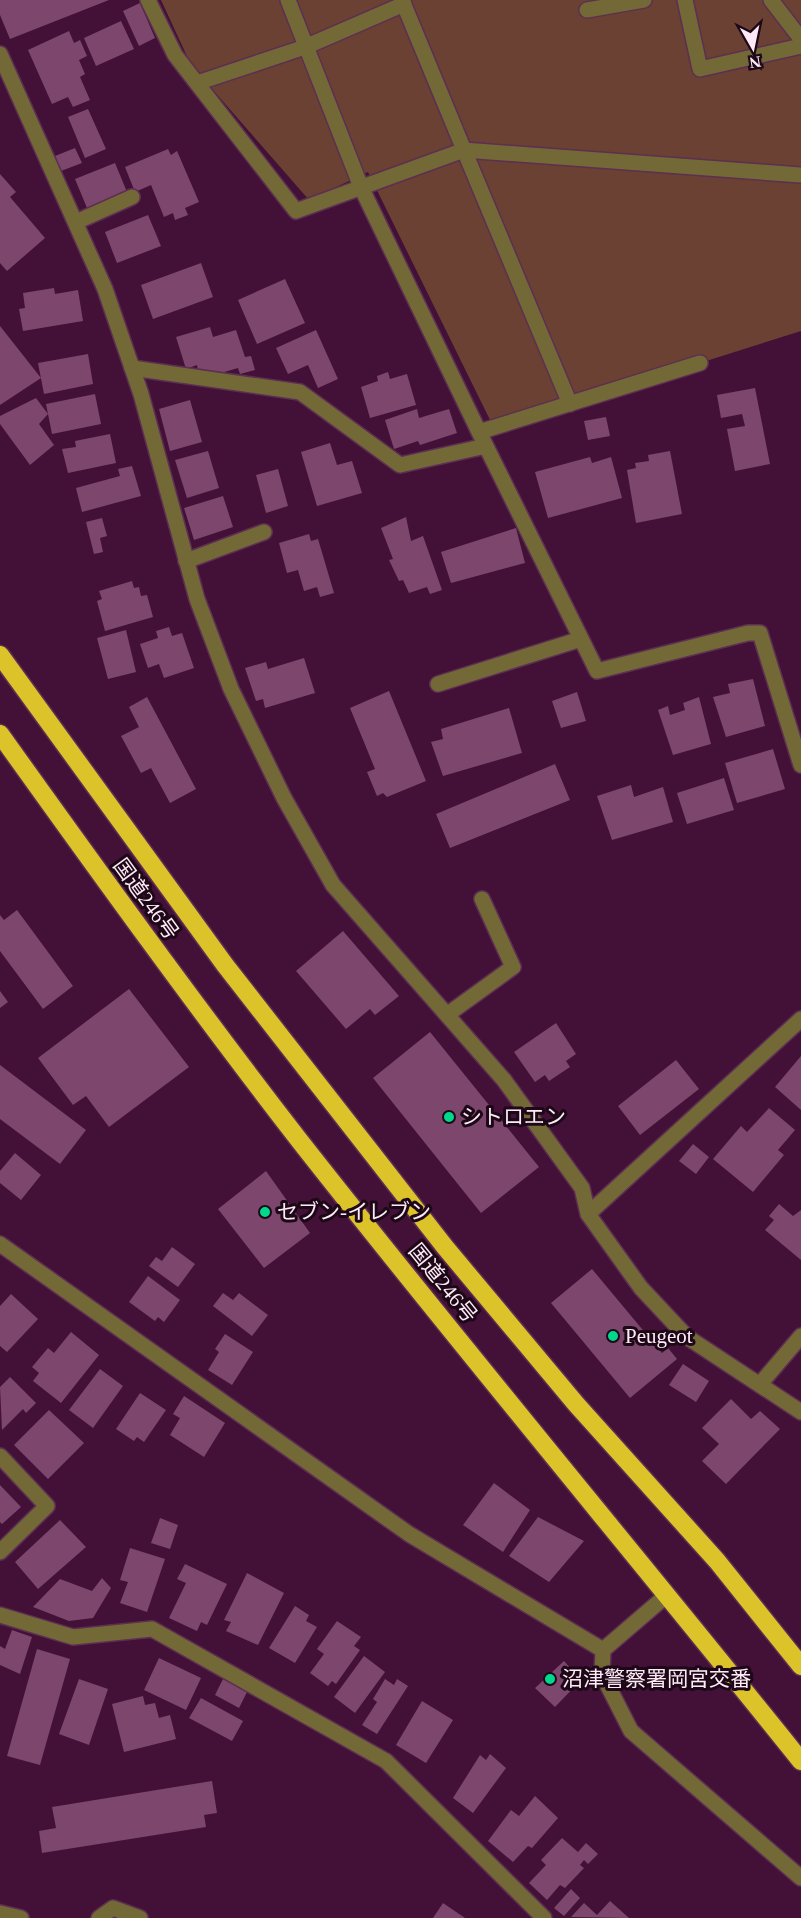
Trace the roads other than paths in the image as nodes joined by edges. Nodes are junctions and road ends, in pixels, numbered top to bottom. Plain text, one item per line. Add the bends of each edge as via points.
1 (148, 0) edge
2 (288, 0) edge
3 (644, 0) edge
4 (685, 0) edge
5 (771, 0) edge
6 (403, 2) edge
7 (587, 10) dead end
8 (801, 39) edge
9 (801, 46) edge
10 (305, 47) junction
11 (0, 54) edge
12 (197, 83) junction
13 (464, 150) junction
14 (801, 175) edge
15 (361, 187) junction
16 (132, 197) dead end
17 (76, 222) junction
18 (700, 363) dead end
19 (132, 368) junction
20 (570, 404) junction
21 (483, 439) junction
22 (264, 532) dead end
23 (186, 561) junction
24 (581, 639) junction
25 (0, 655) edge
26 (438, 684) dead end
27 (0, 734) edge
28 (801, 765) edge
29 (482, 898) dead end
30 (448, 1014) junction
31 (801, 1019) edge
32 (588, 1214) junction
33 (0, 1244) edge
34 (801, 1336) edge
35 (761, 1383) junction
36 (801, 1412) edge
37 (0, 1456) edge
38 (0, 1552) edge
39 (667, 1595) junction
40 (0, 1615) edge
41 (603, 1650) junction
42 (801, 1666) edge
43 (744, 1689) junction
44 (801, 1761) edge
45 (801, 1771) edge
46 (801, 1878) edge
47 (0, 1913) edge
48 (21, 1918) edge
49 (99, 1918) edge
50 (140, 1918) edge
51 (544, 1918) edge

1 - 12 street via 175,55
2 - 10 street
3 - 7 street
4 - 9 street via 700,69
5 - 8 street
6 - 10 street
6 - 13 street
10 - 12 street
10 - 15 street
11 - 17 street
12 - 15 street via 296,211
13 - 14 street
13 - 15 street
13 - 20 street
15 - 21 street
16 - 17 street
17 - 19 street via 105,289
18 - 20 street
19 - 21 street via 300,392 400,465
19 - 23 street
20 - 21 street
21 - 24 street
22 - 23 street
23 - 30 street via 196,599 231,689 333,885
24 - 26 street
24 - 28 street via 597,671 760,633
25 - 42 highway, 国道246号 via 225,965 446,1247 576,1404 717,1561
27 - 39 highway, 国道246号 via 130,917 300,1140 530,1430
29 - 30 street via 513,967
30 - 32 street via 504,1080 582,1188
31 - 32 street
32 - 35 street via 641,1288 687,1337
33 - 41 street via 409,1534
34 - 35 street
35 - 36 street
37 - 38 street via 47,1506
39 - 41 street
39 - 43 highway, 国道246号
40 - 51 street via 73,1637 152,1629 386,1761
41 - 46 street via 602,1674 631,1731
43 - 44 highway, 国道246号
43 - 45 highway
47 - 48 street
49 - 50 street via 113,1908

